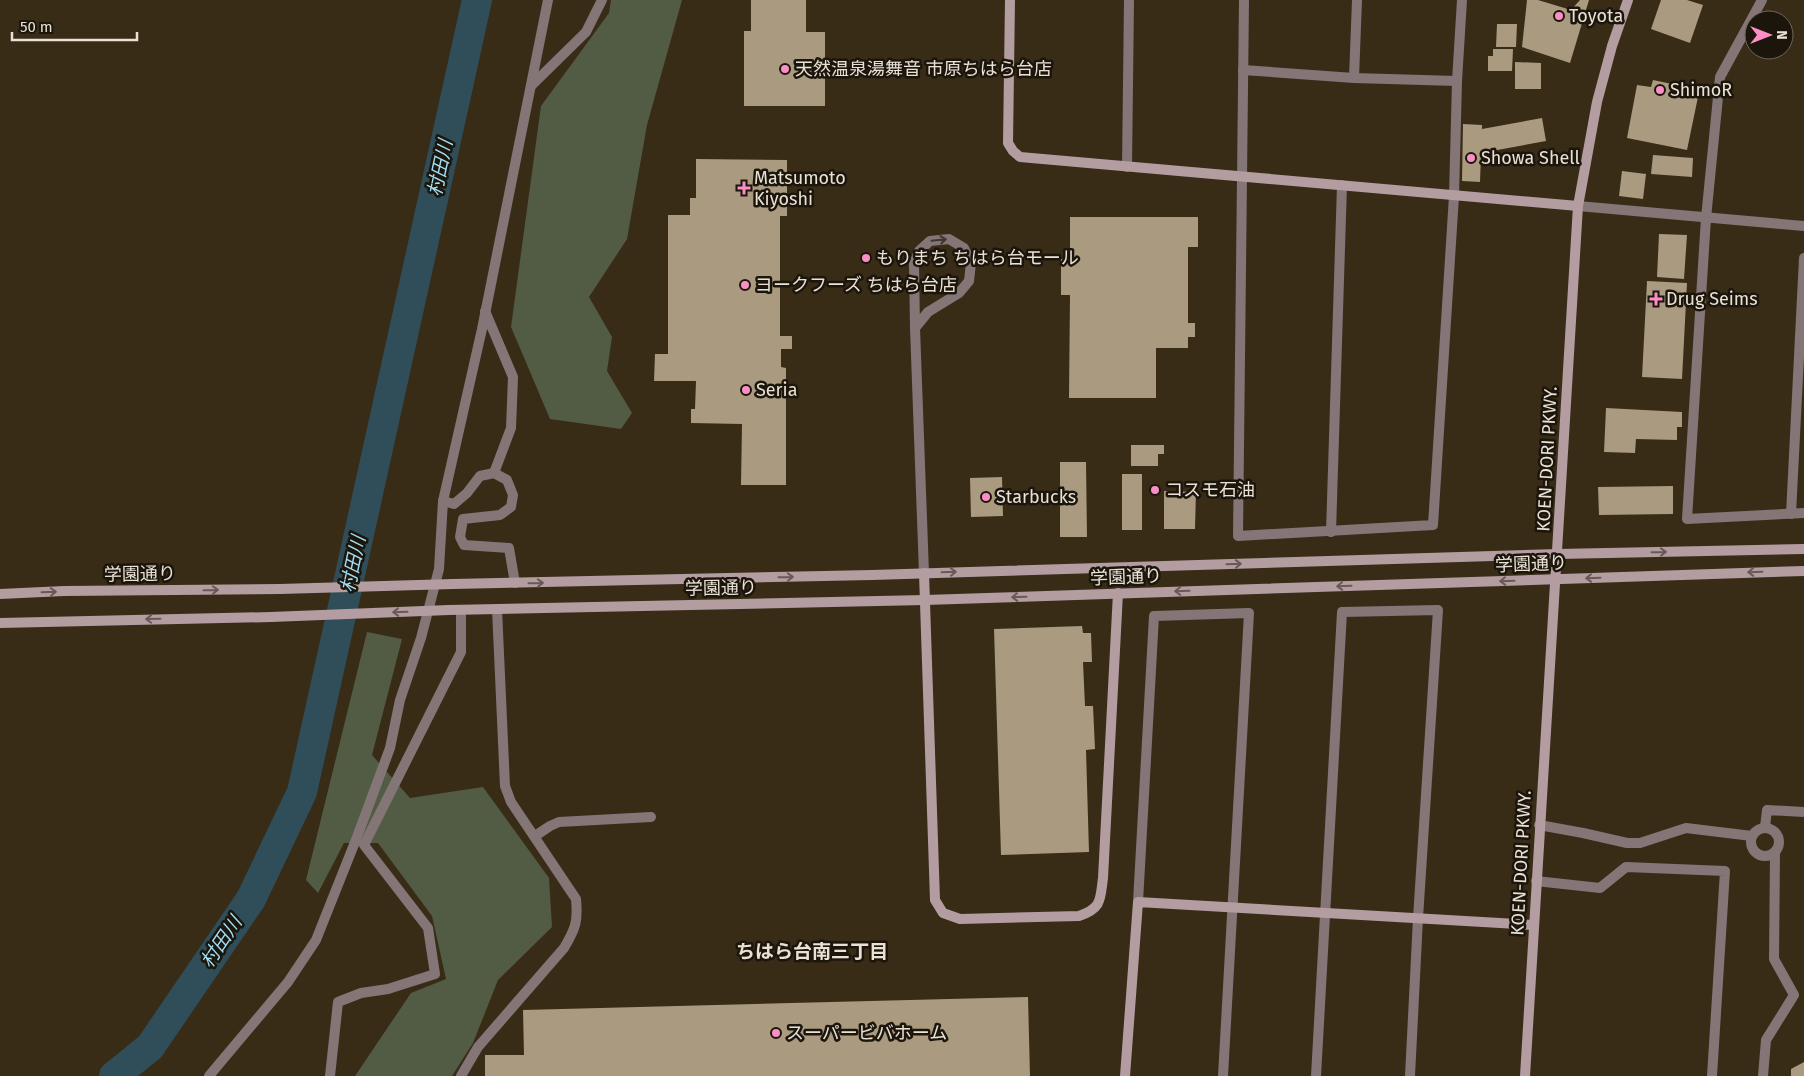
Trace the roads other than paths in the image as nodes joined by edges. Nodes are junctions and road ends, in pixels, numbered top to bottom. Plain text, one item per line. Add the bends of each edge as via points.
1 (548, 0) edge
2 (602, 0) edge
3 (1010, 0) edge
4 (1129, 0) edge
5 (1244, 0) edge
6 (1357, 0) edge
7 (1462, 0) edge
8 (1628, 0) edge
9 (1762, 0) edge
10 (1243, 70) junction
11 (1354, 78) junction
12 (1458, 81) junction
13 (531, 86) junction
14 (1127, 167) junction
15 (1242, 177) junction
16 (1342, 185) junction
17 (1454, 196) junction
18 (1578, 206) junction
19 (1706, 218) junction
20 (1804, 226) edge
21 (1804, 258) edge
22 (485, 310) junction
23 (915, 328) junction
24 (494, 473) junction
25 (443, 501) junction
26 (1804, 513) edge
27 (1791, 514) junction
28 (1331, 532) junction
29 (1804, 548) edge
30 (1558, 554) junction
31 (1804, 571) edge
32 (924, 573) junction
33 (1555, 579) junction
34 (515, 583) junction
35 (0, 594) edge
36 (1118, 594) junction
37 (925, 600) junction
38 (498, 609) junction
39 (461, 610) junction
40 (0, 623) edge
41 (1804, 812) edge
42 (650, 818) dead end
43 (1539, 825) junction
44 (1765, 828) junction
45 (535, 836) junction
46 (1752, 836) junction
47 (1775, 852) junction
48 (1536, 881) junction
49 (1138, 902) junction
50 (1233, 907) junction
51 (1326, 913) junction
52 (1418, 918) junction
53 (1534, 925) junction
54 (1799, 996) edge
55 (210, 1076) edge
56 (330, 1076) edge
57 (461, 1076) edge
58 (1125, 1076) edge
59 (1223, 1076) edge
60 (1316, 1076) edge
61 (1410, 1076) edge
62 (1525, 1076) edge
63 (1712, 1076) edge
64 (1763, 1076) edge

1 - 13 street
2 - 13 street via 586,32
3 - 14 street via 1008,142 1013,151 1020,157
4 - 14 street
5 - 10 street
6 - 11 street
7 - 12 street
8 - 18 street, KOEN-DORI PKWY. via 1597,102
9 - 19 street via 1720,77
10 - 11 street
10 - 15 street
11 - 12 street
12 - 17 street
13 - 22 street
14 - 15 street
15 - 16 street
15 - 28 street via 1238,536
16 - 17 street
16 - 28 street
17 - 18 street
17 - 28 street via 1434,525
18 - 19 street
18 - 30 street, KOEN-DORI PKWY.
19 - 20 street
19 - 27 street via 1687,519
21 - 27 street
22 - 24 street via 513,377 511,428
22 - 25 street
23 -> 23 street via 914,264 919,250 930,241 949,239 964,248 971,263 968,281 959,293 928,312
23 - 32 street
24 - 25 street via 480,476 454,504
24 - 34 street via 507,480 513,496 511,507 500,515 463,519 460,537 464,545 509,548
25 - 55 street via 439,569 400,700 390,748 316,940 288,982
26 - 27 street
30 -> 29 street, 学園通り
32 -> 30 street, 学園通り
30 - 33 street, KOEN-DORI PKWY.
31 -> 33 street, 学園通り
34 -> 32 street, 学園通り
32 - 37 street
33 -> 36 street, 学園通り
33 - 43 street, KOEN-DORI PKWY.
35 -> 34 street, 学園通り, bridge
36 -> 37 street, 学園通り
36 - 37 street via 1101,892 1093,911 1080,916 960,919 943,913 935,900
37 - 38 street, 学園通り
38 - 39 street, 学園通り
38 - 45 street via 505,786 511,802
39 -> 40 street, 学園通り, bridge
39 - 56 street via 461,652 364,846 428,928 435,974 338,1002
41 - 44 street via 1767,810
42 - 45 street via 559,822
43 - 46 street via 1628,843 1686,828
43 - 48 street, KOEN-DORI PKWY.
44 - 46 street via 1760,828
44 - 47 street via 1778,837
45 - 57 street via 576,899 578,917 573,934 478,1047
46 - 47 street via 1752,847 1759,855
47 - 54 street via 1774,958
48 - 53 street, KOEN-DORI PKWY.
48 - 63 street via 1600,888 1626,867 1725,871
49 - 50 street
49 - 50 street via 1154,616 1249,613
49 - 58 street
50 - 51 street
50 - 59 street
51 - 52 street
51 - 52 street via 1342,612 1438,610
51 - 60 street
52 - 53 street
52 - 61 street
53 - 62 street, KOEN-DORI PKWY.
54 - 64 street via 1766,1040

